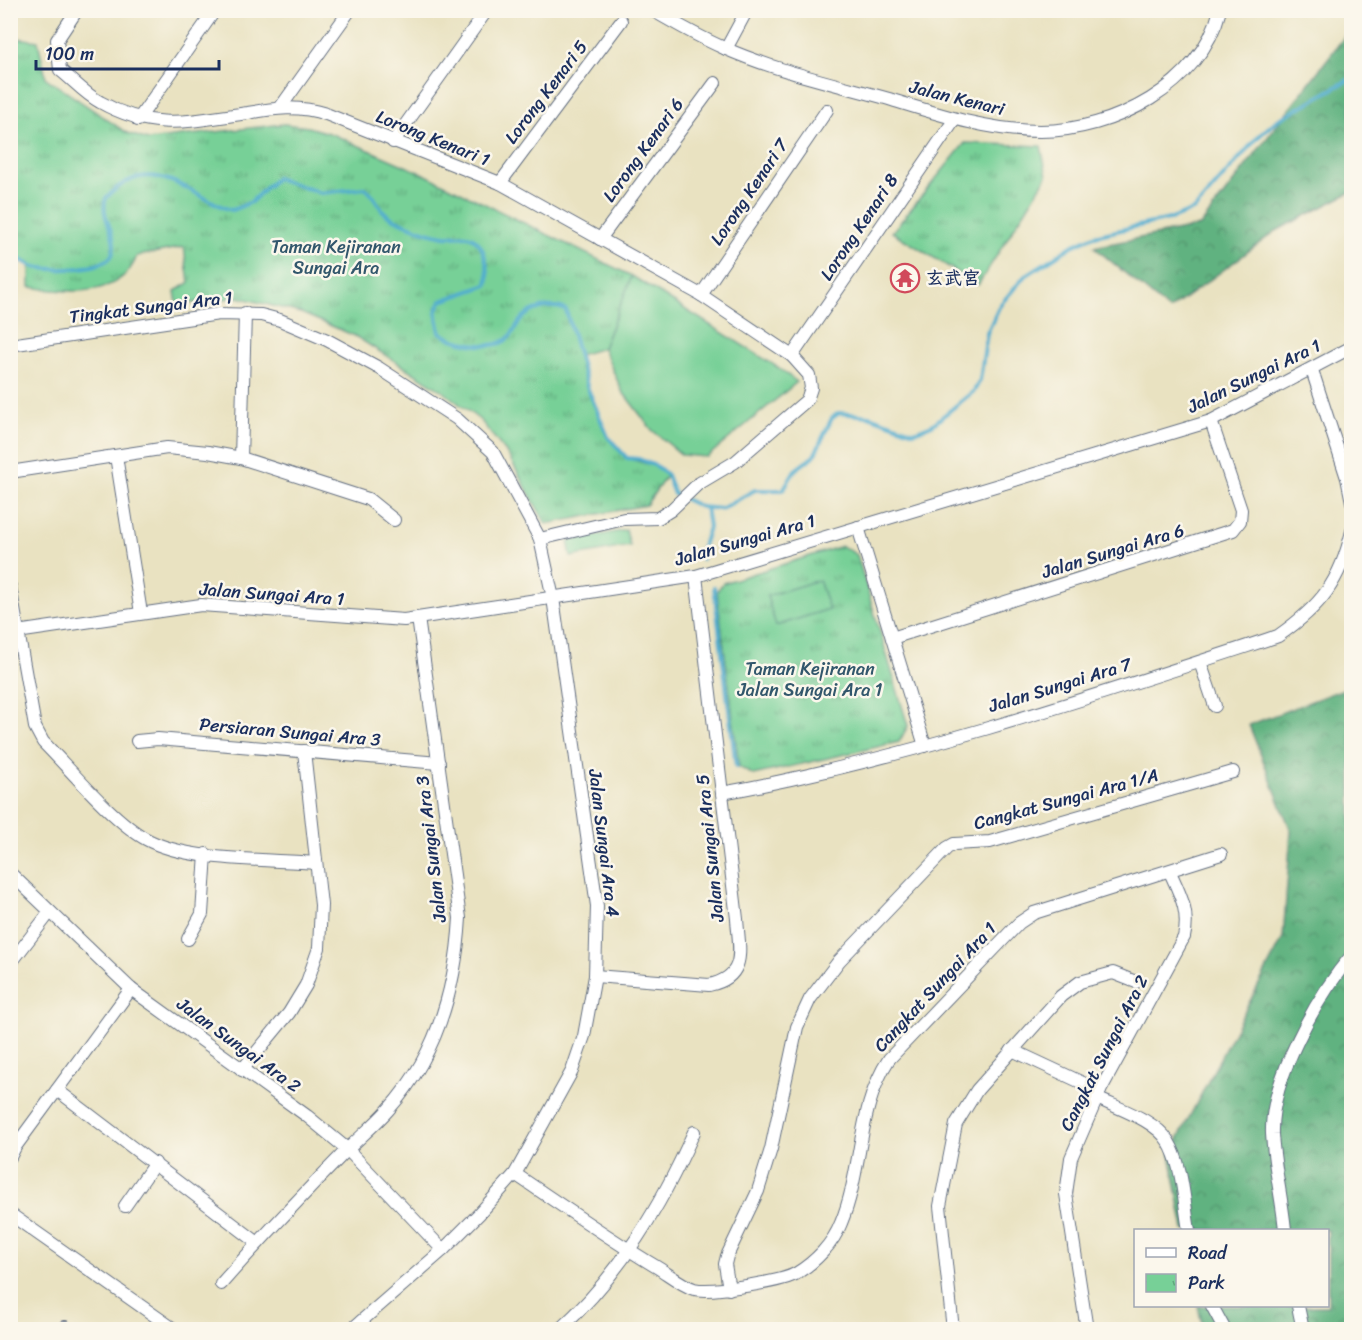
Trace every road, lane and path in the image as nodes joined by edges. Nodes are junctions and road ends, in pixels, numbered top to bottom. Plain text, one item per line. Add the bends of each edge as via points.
1 (77, 10) edge
2 (215, 10) edge
3 (350, 10) edge
4 (487, 10) edge
5 (652, 10) edge
6 (747, 10) edge
7 (1220, 10) edge
8 (621, 21) dead end
9 (726, 49) junction
10 (715, 83) dead end
11 (280, 108) junction
12 (827, 110) dead end
13 (955, 119) junction
14 (138, 120) junction
15 (393, 142) junction
16 (500, 183) junction
17 (600, 239) junction
18 (701, 295) junction
19 (245, 314) junction
20 (10, 345) edge
21 (1352, 347) edge
22 (792, 356) junction
23 (1312, 370) junction
24 (1211, 421) junction
25 (116, 456) junction
26 (241, 458) junction
27 (10, 472) edge
28 (1352, 502) edge
29 (394, 520) dead end
30 (858, 527) junction
31 (1352, 531) edge
32 (540, 538) junction
33 (696, 576) junction
34 (10, 586) edge
35 (553, 598) junction
36 (141, 613) junction
37 (418, 618) junction
38 (14, 633) edge
39 (892, 638) junction
40 (1200, 662) junction
41 (1215, 706) dead end
42 (137, 741) dead end
43 (925, 746) junction
44 (304, 751) junction
45 (439, 763) junction
46 (1233, 771) dead end
47 (722, 793) junction
48 (206, 854) junction
49 (1221, 854) dead end
50 (316, 863) junction
51 (1170, 872) junction
52 (10, 873) edge
53 (50, 912) junction
54 (188, 939) dead end
55 (1352, 956) edge
56 (10, 964) edge
57 (595, 976) junction
58 (1136, 982) dead end
59 (131, 989) junction
60 (1012, 1050) junction
61 (242, 1070) junction
62 (57, 1090) junction
63 (1099, 1094) junction
64 (694, 1132) dead end
65 (347, 1149) junction
66 (10, 1157) edge
67 (155, 1163) junction
68 (514, 1174) junction
69 (125, 1206) dead end
70 (10, 1214) edge
71 (1189, 1229) edge
72 (1285, 1229) edge
73 (258, 1243) junction
74 (443, 1250) junction
75 (631, 1252) junction
76 (221, 1284) dead end
77 (729, 1289) junction
78 (1213, 1307) edge
79 (1298, 1307) edge
80 (175, 1329) edge
81 (351, 1329) edge
82 (559, 1329) edge
83 (953, 1329) edge
84 (1087, 1329) edge
85 (1225, 1329) edge
86 (1303, 1329) edge

1 - 14 street, Lorong Kenari 1 via 57,40 60,70 98,102
2 - 14 street
3 - 11 street
4 - 15 street
5 - 9 street, Jalan Kenari
6 - 9 street
7 - 13 street, Jalan Kenari via 1200,52 1175,81 1114,118 1042,131 1004,129
8 - 16 street, Lorong Kenari 5
9 - 13 street, Jalan Kenari
10 - 17 street, Lorong Kenari 6
11 - 14 street, Lorong Kenari 1 via 167,124
11 - 15 street, Lorong Kenari 1 via 318,111
12 - 18 street, Lorong Kenari 7
13 - 22 street, Lorong Kenari 8
15 - 16 street, Lorong Kenari 1
16 - 17 street, Lorong Kenari 1
17 - 18 street, Lorong Kenari 1
18 - 22 street, Lorong Kenari 1
19 - 20 street, Tingkat Sungai Ara 1 via 219,314
19 - 26 street
19 - 32 street, Tingkat Sungai Ara 1 via 280,320 327,340 379,368 457,419 493,452
21 - 23 street, Jalan Sungai Ara 1
22 - 32 street, Lorong Kenari 1 via 809,375 811,388 807,400 735,462 689,491 671,510 658,518 624,519
23 - 24 street, Jalan Sungai Ara 1
23 - 28 street
24 - 30 street, Jalan Sungai Ara 1
24 - 39 street, Jalan Sungai Ara 6 via 1241,510 1240,521 1233,530
25 - 26 street via 176,448
25 - 27 street
25 - 36 street
26 - 29 street via 368,499
30 - 33 street, Jalan Sungai Ara 1
30 - 39 street
31 - 40 street, Jalan Sungai Ara 7 via 1338,575 1322,600 1303,618 1278,636
32 - 35 street, Tingkat Sungai Ara 1
33 - 35 street, Jalan Sungai Ara 1
33 - 47 street, Jalan Sungai Ara 5
34 - 38 street
35 - 37 street, Jalan Sungai Ara 1
35 - 57 street, Jalan Sungai Ara 4 via 597,906
36 - 37 street, Jalan Sungai Ara 1 via 201,605 389,620
36 - 38 street, Jalan Sungai Ara 1
37 - 45 street, Jalan Sungai Ara 3
38 - 48 street via 31,711 43,742 126,825 146,839 175,851
39 - 43 street
40 - 41 street
40 - 43 street, Jalan Sungai Ara 7
42 - 44 street, Persiaran Sungai Ara 3 via 158,739
43 - 47 street, Jalan Sungai Ara 7 via 809,777
44 - 45 street, Persiaran Sungai Ara 3
44 - 50 street
45 - 65 street, Jalan Sungai Ara 3 via 460,918 458,957 436,1035 407,1086
46 - 77 street, Cangkat Sungai Ara 1/A via 990,842 947,848 839,961 810,999 796,1027 771,1149 758,1191 727,1256
47 - 57 street, Jalan Sungai Ara 5 via 737,919 737,968 721,982 709,985
48 - 50 street
48 - 54 street via 201,914
49 - 51 street, Cangkat Sungai Ara 1
50 - 61 street via 322,926 320,948 306,985 290,1012
51 - 63 street, Cangkat Sungai Ara 2 via 1187,916 1184,938
51 - 77 street, Cangkat Sungai Ara 1 via 1034,913 1019,923 889,1059 876,1080 851,1197 840,1226 820,1256 795,1275
52 - 53 street, Jalan Sungai Ara 2
53 - 56 street
53 - 59 street, Jalan Sungai Ara 2
55 - 72 street via 1305,1026 1276,1091 1272,1133
57 - 68 street, Jalan Sungai Ara 4 via 584,1036 572,1071
58 - 60 street via 1113,973 1070,987
59 - 61 street, Jalan Sungai Ara 2
59 - 62 street
60 - 63 street
60 - 83 street via 977,1090 956,1124 951,1144 940,1206
61 - 65 street, Jalan Sungai Ara 2
62 - 66 street
62 - 67 street
63 - 71 street via 1167,1140 1175,1159
63 - 84 street, Cangkat Sungai Ara 2 via 1071,1158 1066,1194
64 - 75 street via 672,1181
65 - 73 street, Jalan Sungai Ara 3
65 - 74 street, Jalan Sungai Ara 2
67 - 69 street
67 - 73 street
68 - 74 street, Jalan Sungai Ara 4
68 - 75 street, Cangkat Sungai Ara 1
70 - 80 street
73 - 76 street, Jalan Sungai Ara 3
74 - 81 street, Jalan Sungai Ara 4
75 - 77 street, Cangkat Sungai Ara 1 via 693,1289
75 - 82 street
78 - 85 street
79 - 86 street

